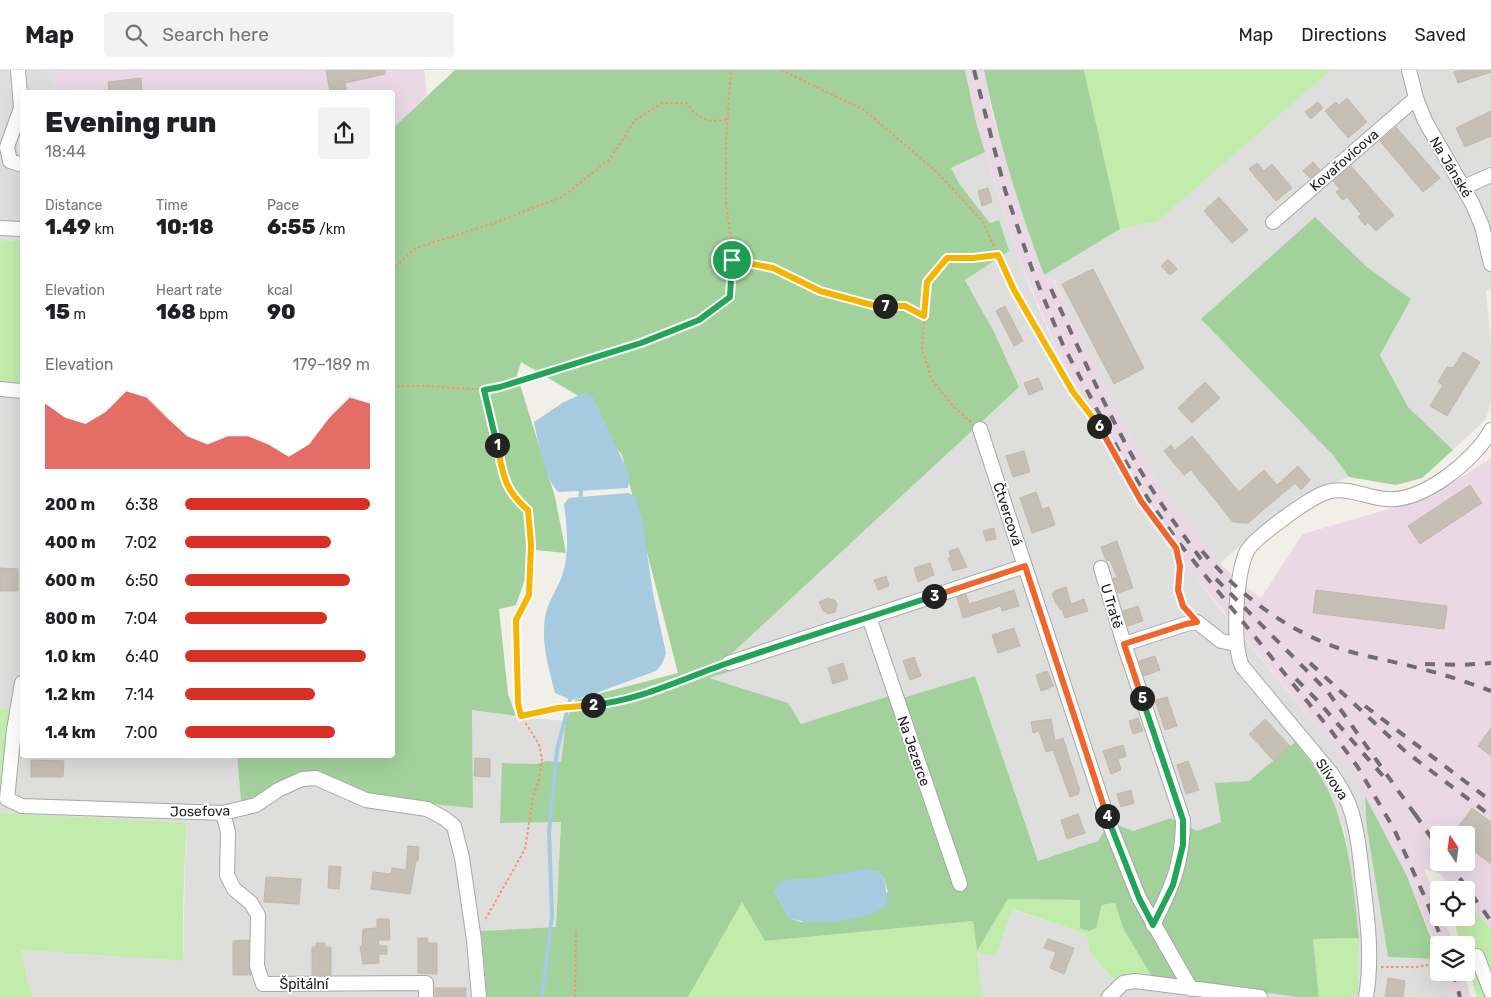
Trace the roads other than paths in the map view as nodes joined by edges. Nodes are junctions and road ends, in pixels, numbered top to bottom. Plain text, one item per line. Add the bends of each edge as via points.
1 (18, 70) edge
2 (1409, 70) edge
3 (20, 95) edge
4 (1416, 98) junction
5 (20, 111) edge
6 (20, 164) edge
7 (1491, 175) edge
8 (1464, 187) junction
9 (1273, 222) dead end
10 (0, 228) edge
11 (20, 229) edge
12 (1491, 264) edge
13 (0, 389) edge
14 (20, 391) edge
15 (980, 429) road end
16 (1491, 430) edge
17 (1025, 566) junction
18 (1101, 568) dead end
19 (869, 617) junction
20 (1124, 644) junction
21 (1236, 644) junction
22 (729, 662) road end
23 (20, 695) edge
24 (224, 813) junction
25 (960, 884) dead end
26 (1153, 925) junction
27 (1477, 956) dead end
28 (1190, 988) junction
29 (1491, 992) edge
30 (426, 997) edge
31 (479, 997) edge
32 (1109, 997) edge
33 (1260, 997) edge
34 (1366, 997) edge

1 - 3 street
2 - 4 street, Na Jánské
4 - 8 street, Na Jánské via 1432,134
4 - 9 street, Kovařovicova
5 - 6 street via 7,147 10,161
7 - 8 street
8 - 12 street, Na Jánské via 1478,216
10 - 11 street
13 - 14 street
15 - 17 street, Čtvercová
16 - 21 street, Slívova via 1467,460 1434,485 1414,494 1390,500 1335,490 1307,502 1279,522 1247,552 1240,578
17 - 19 street
17 - 26 street, Čtvercová via 1109,823
18 - 20 street, U Tratě
19 - 22 street
19 - 25 street, Na Jezerce
20 - 21 street, U Tratě via 1197,622 1221,641
20 - 26 street, U Tratě via 1183,820 1183,845 1173,885
21 - 34 street, Slívova via 1242,666 1344,792 1357,831 1367,916 1369,966
23 - 24 street, Josefova via 7,799 22,806
24 - 30 street, Špitální via 228,832 227,874 234,889 251,903 258,915 257,966 263,984 426,983
24 - 31 street, Josefova via 256,805 302,779 316,778 366,800 427,809 454,826 474,940
26 - 28 street, Čtvercová
27 - 29 street
28 - 32 street via 1135,981 1123,983
28 - 33 street

